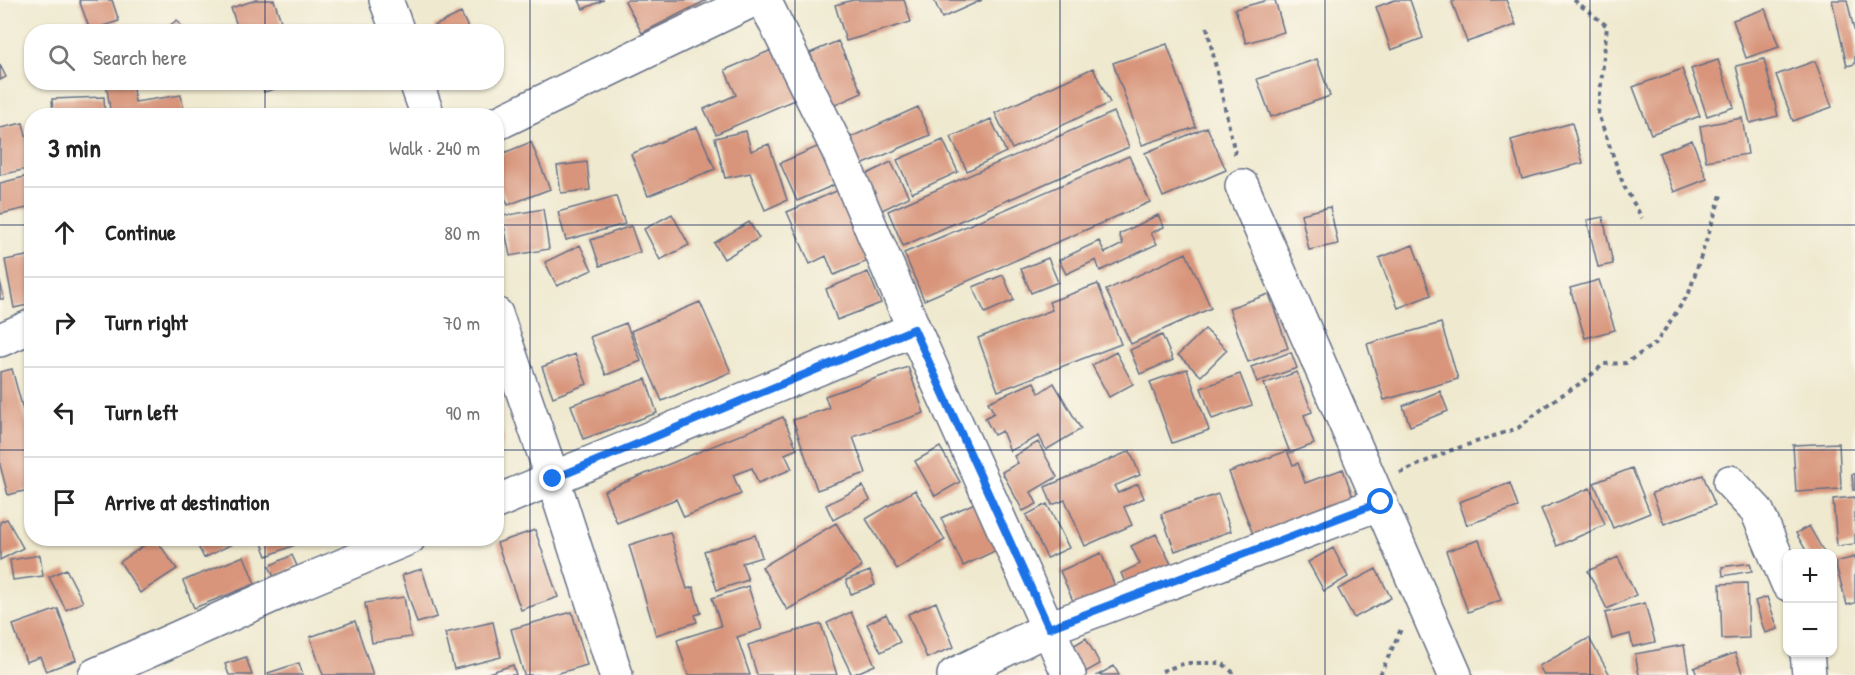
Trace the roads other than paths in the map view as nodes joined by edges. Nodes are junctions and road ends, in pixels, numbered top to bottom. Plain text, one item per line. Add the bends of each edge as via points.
1 (386, 0) edge
2 (753, 0) edge
3 (764, 0) edge
4 (395, 24) edge
5 (419, 90) edge
6 (425, 108) edge
7 (504, 120) edge
8 (1242, 186) road end
9 (914, 329) junction
10 (24, 330) edge
11 (504, 338) edge
12 (0, 340) edge
13 (553, 479) junction
14 (1731, 483) dead end
15 (1376, 493) junction
16 (504, 499) edge
17 (390, 546) edge
18 (1783, 572) edge
19 (1049, 628) junction
20 (1807, 657) edge
21 (95, 675) edge
22 (616, 675) edge
23 (954, 675) edge
24 (1069, 675) edge
25 (1455, 675) edge
26 (1809, 675) edge

1 - 4 street
2 - 7 street
3 - 9 street via 838,150
5 - 6 street
8 - 15 street
9 - 13 street
9 - 19 street
10 - 12 street
11 - 13 street
13 - 16 street
13 - 22 street
14 - 18 street via 1757,511
15 - 19 street
15 - 25 street
17 - 21 street
19 - 23 street
19 - 24 street
20 - 26 street

